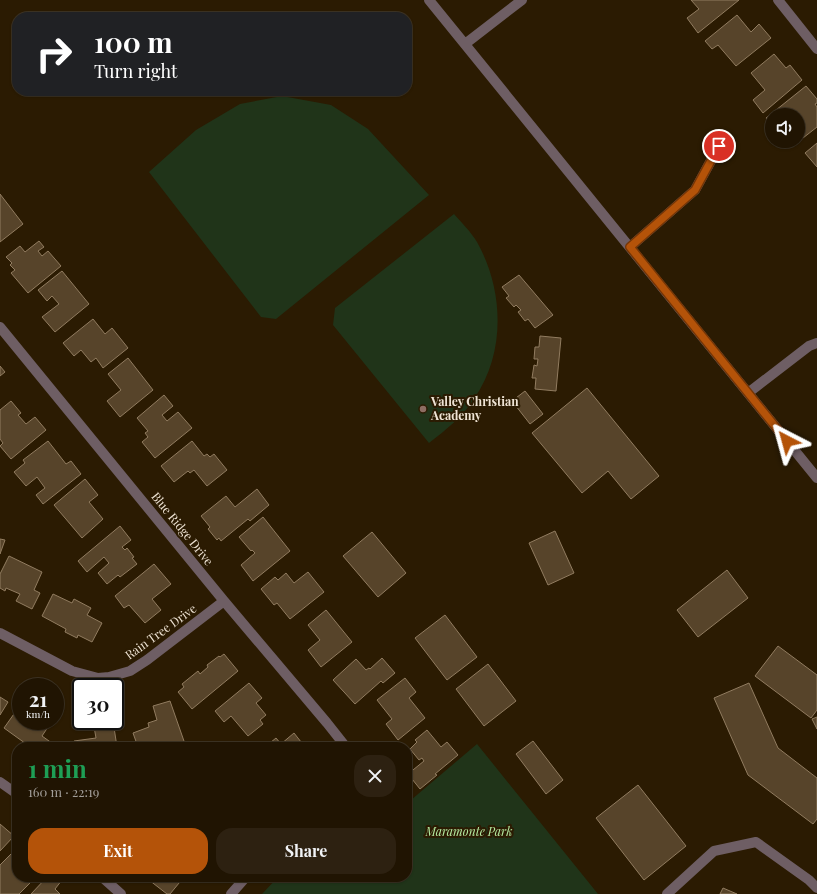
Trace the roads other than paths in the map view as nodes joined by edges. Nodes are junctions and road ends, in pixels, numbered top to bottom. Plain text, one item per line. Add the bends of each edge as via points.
1 (429, 0) edge
2 (522, 0) edge
3 (778, 0) edge
4 (465, 44) junction
5 (817, 49) edge
6 (719, 146) dead end
7 (630, 247) junction
8 (0, 327) edge
9 (817, 343) edge
10 (748, 393) junction
11 (817, 478) edge
12 (224, 601) junction
13 (0, 633) edge
14 (342, 742) edge
15 (0, 782) edge
16 (12, 790) edge
17 (108, 882) edge
18 (242, 882) edge
19 (817, 888) edge
20 (121, 894) edge
21 (231, 894) edge
22 (667, 894) edge

1 - 4 street
2 - 4 street
3 - 5 street
4 - 7 street
6 - 7 street via 695,190
7 - 10 street
8 - 12 street, Blue Ridge Drive
9 - 10 street via 809,346
10 - 11 street
12 - 13 street, Rain Tree Drive via 147,660 130,671 109,677 98,678 72,671
12 - 14 street, Blue Ridge Drive
15 - 16 street
17 - 20 street
18 - 21 street
19 - 22 street via 756,842 714,851

